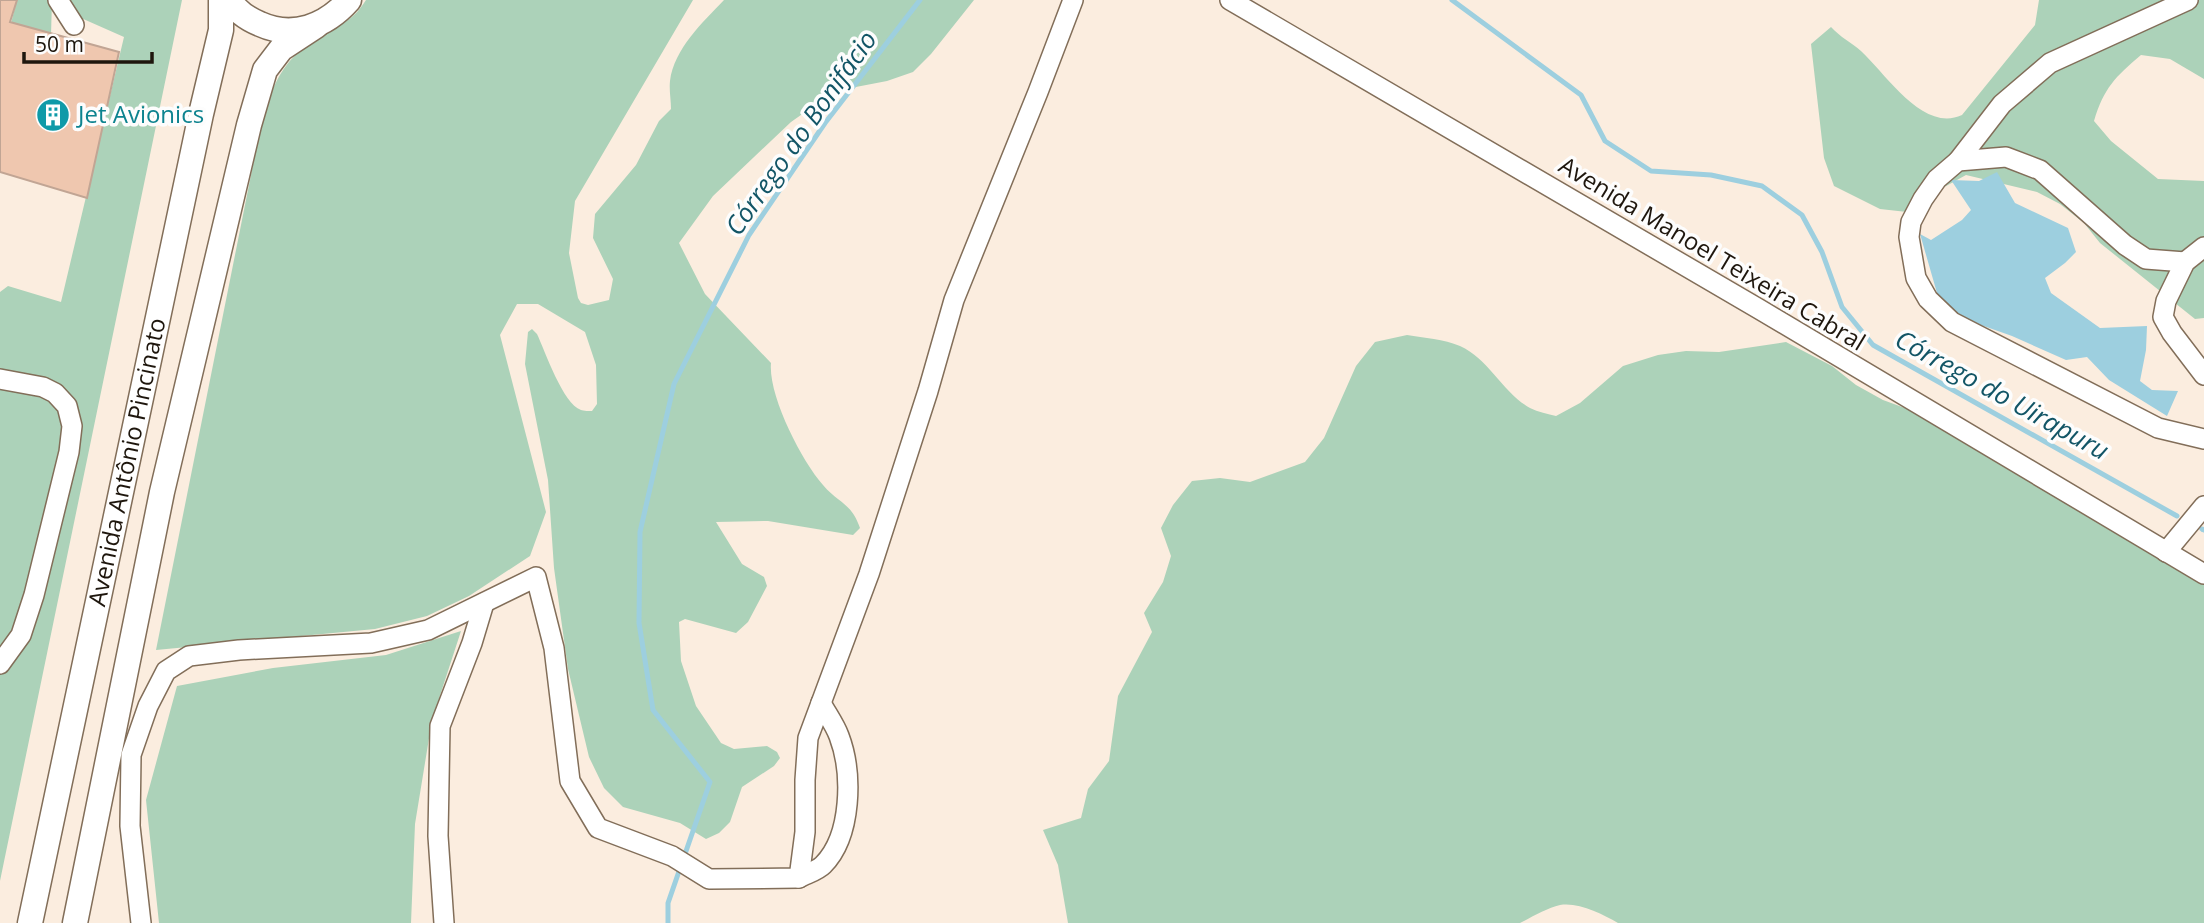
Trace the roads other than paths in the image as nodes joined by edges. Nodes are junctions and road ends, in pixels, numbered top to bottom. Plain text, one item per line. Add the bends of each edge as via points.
1 (58, 0) edge
2 (221, 0) edge
3 (230, 0) edge
4 (349, 0) edge
5 (1073, 0) edge
6 (1230, 0) edge
7 (2188, 0) edge
8 (74, 25) dead end
9 (316, 26) junction
10 (1958, 161) junction
11 (2204, 247) edge
12 (2185, 262) junction
13 (2204, 375) edge
14 (0, 379) edge
15 (2204, 439) edge
16 (2204, 506) edge
17 (2166, 552) junction
18 (2204, 574) edge
19 (484, 603) junction
20 (0, 664) edge
21 (821, 703) junction
22 (799, 878) junction
23 (30, 923) edge
24 (75, 923) edge
25 (141, 923) edge
26 (444, 923) edge

1 - 8 street
2 - 23 main road, Avenida Antônio Pincinato via 221,30
3 - 9 main road, Avenida Antônio Pincinato via 250,20 271,29
4 - 9 main road, Avenida Antônio Pincinato
5 - 21 street via 954,300 869,574
6 - 17 street, Avenida Manoel Teixeira Cabral
7 - 10 street via 2050,63 2002,104
9 - 24 main road, Avenida Antônio Pincinato via 281,49 265,70 248,125 162,492
10 - 12 street via 2006,157 2040,170 2146,259
10 - 15 street via 1937,179 1911,222 1916,278 1928,299 1952,322 2158,428
11 - 12 street
12 - 13 street via 2163,317
14 - 20 street via 55,393 67,406 72,426 22,635
16 - 17 street
17 - 18 street, Avenida Manoel Teixeira Cabral
19 - 22 street via 536,577 554,648 570,781 598,828 672,856 709,879
19 - 25 street via 428,631 371,643 189,656 166,671 131,755 130,827
19 - 26 street via 440,726 438,836
21 - 22 street via 808,738
21 - 22 street via 840,737 847,771 846,820 822,867

